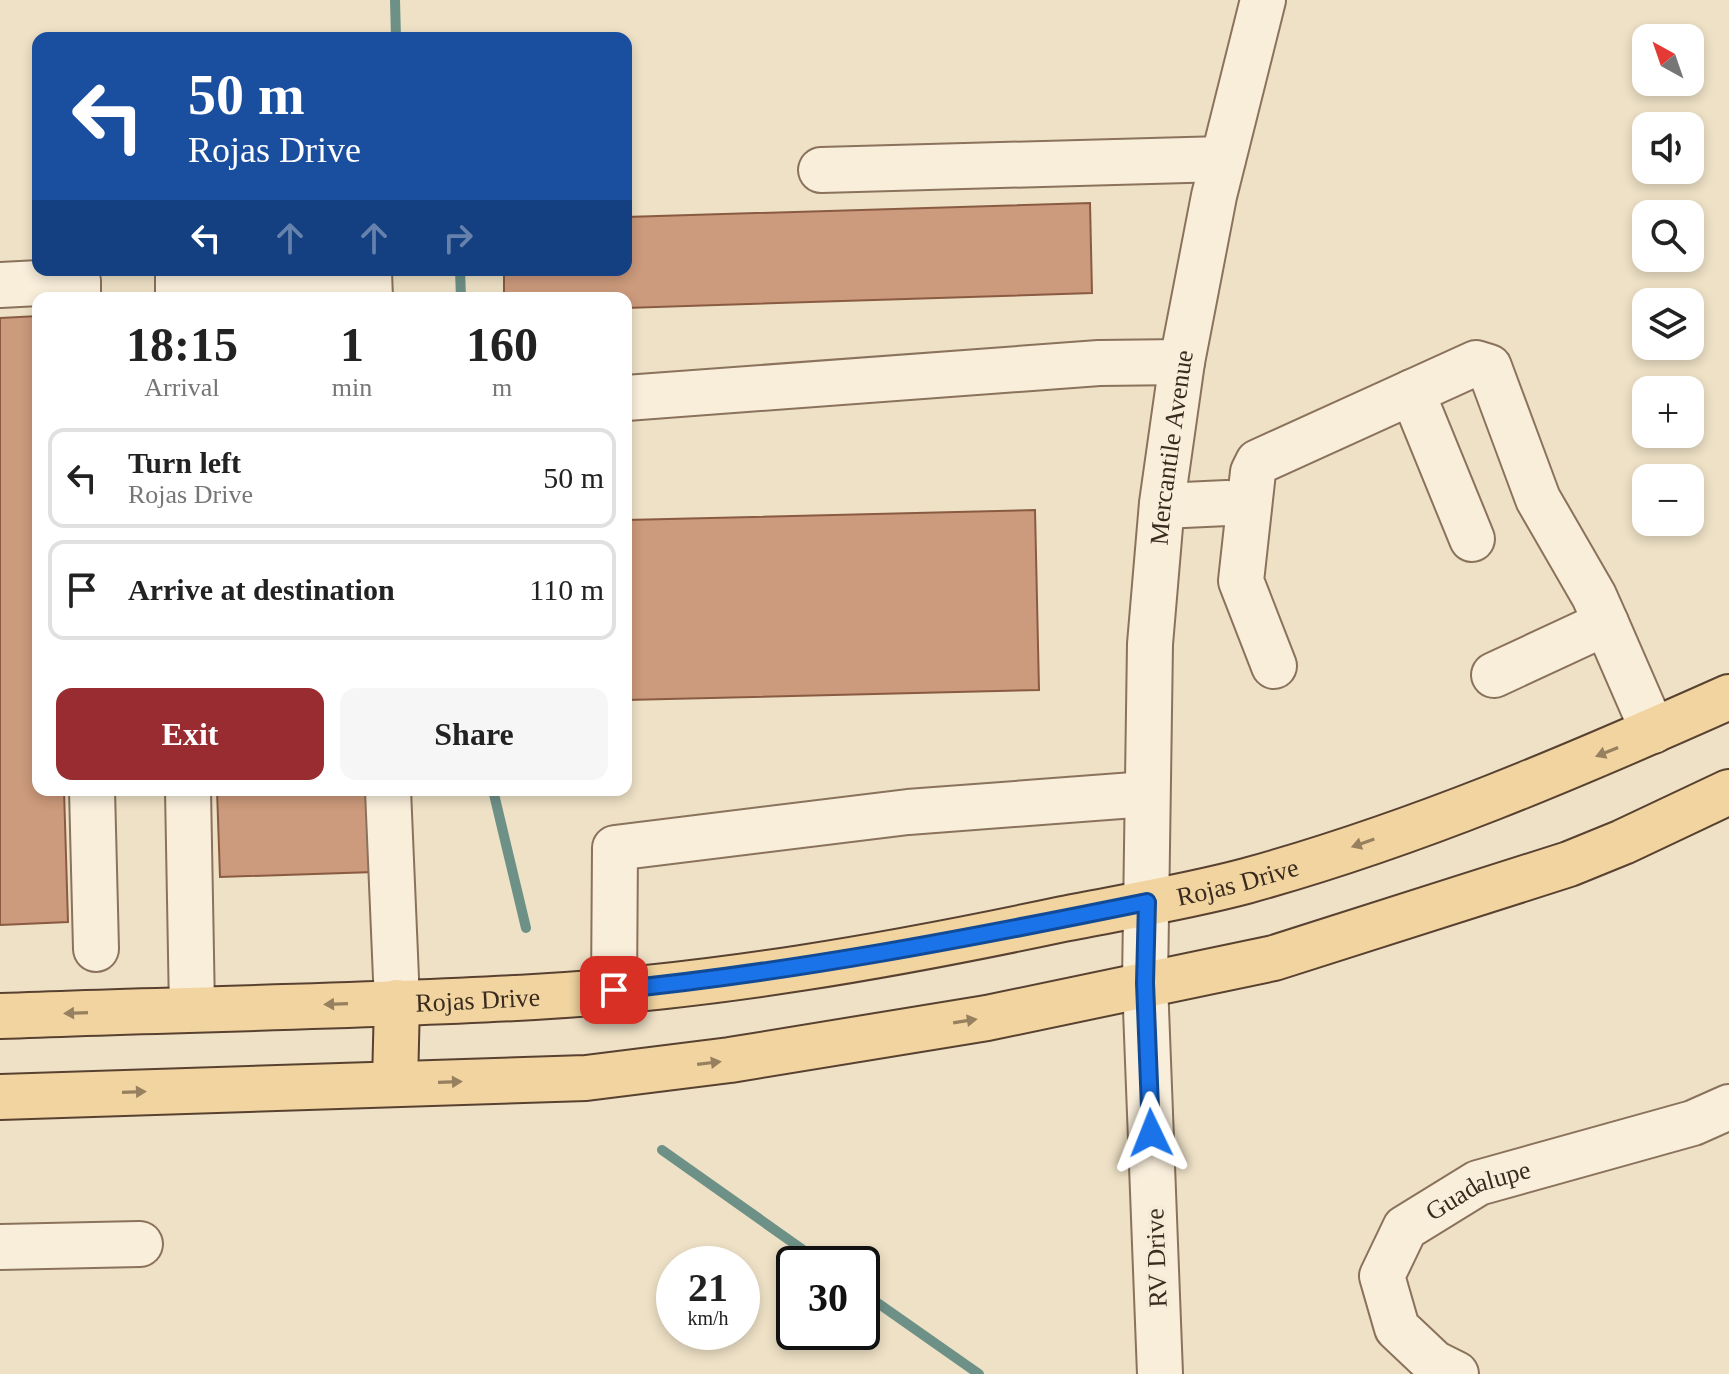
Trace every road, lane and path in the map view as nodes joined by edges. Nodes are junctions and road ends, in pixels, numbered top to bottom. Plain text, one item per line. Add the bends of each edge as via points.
1 (1263, 0) edge
2 (1223, 159) junction
3 (821, 170) dead end
4 (0, 285) edge
5 (78, 292) edge
6 (1182, 362) junction
7 (1412, 392) junction
8 (632, 398) edge
9 (1162, 506) junction
10 (1249, 506) junction
11 (1472, 539) dead end
12 (1606, 623) junction
13 (1274, 666) dead end
14 (1494, 675) dead end
15 (1729, 697) edge
16 (1653, 731) junction
17 (1729, 792) edge
18 (1147, 794) junction
19 (92, 796) edge
20 (188, 796) edge
21 (388, 796) edge
22 (1147, 902) junction
23 (96, 949) dead end
24 (1145, 983) junction
25 (614, 990) junction
26 (397, 1002) junction
27 (192, 1009) junction
28 (0, 1016) edge
29 (395, 1084) junction
30 (0, 1097) edge
31 (1729, 1107) edge
32 (140, 1244) dead end
33 (0, 1247) edge
34 (1160, 1374) edge
35 (1456, 1374) edge

1 - 2 street, Mercantile Avenue
2 - 3 street
2 - 6 street, Mercantile Avenue
4 - 5 street via 78,281
6 - 8 street via 1083,364
6 - 9 street, Mercantile Avenue
7 - 10 street via 1258,462
7 - 11 street
7 - 12 street via 1476,363 1489,367 1538,499
9 - 10 street
9 - 18 street, Mercantile Avenue via 1150,644
10 - 13 street via 1241,581
12 - 14 street
12 - 16 street
15 - 16 main road, Rojas Drive
16 -> 22 main road, Rojas Drive via 1491,799 1314,860
17 - 24 main road via 1569,864 1274,958
18 - 22 street, Mercantile Avenue
18 - 25 street via 908,812 615,848
19 - 23 street
20 - 27 street
21 - 26 street
22 - 24 street, RV Drive
22 - 25 main road, Rojas Drive via 816,965
29 -> 24 main road via 586,1078 730,1060 987,1018
24 - 34 street, RV Drive
25 - 26 main road, Rojas Drive
26 -> 27 main road, Rojas Drive
26 - 29 main road
27 -> 28 main road, Rojas Drive
30 -> 29 main road
31 - 35 street, Guadalupe via 1693,1123 1478,1183 1405,1228 1382,1276 1397,1328 1434,1363
32 - 33 street

